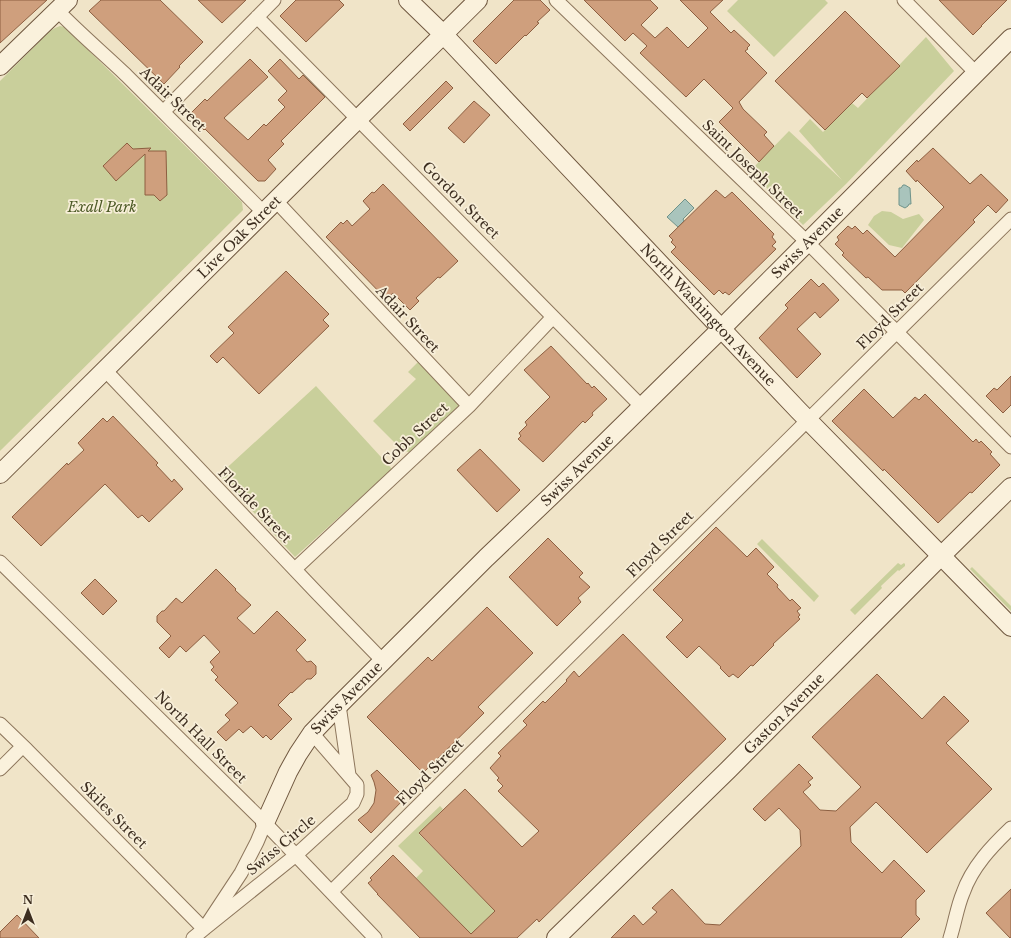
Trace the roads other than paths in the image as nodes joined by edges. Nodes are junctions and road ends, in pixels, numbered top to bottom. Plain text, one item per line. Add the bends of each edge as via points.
1 (274, 0) edge
2 (408, 0) edge
3 (478, 0) edge
4 (556, 0) edge
5 (904, 0) edge
6 (63, 5) edge
7 (257, 17) junction
8 (444, 35) junction
9 (1011, 38) edge
10 (0, 66) edge
11 (976, 73) junction
12 (163, 112) junction
13 (358, 120) junction
14 (270, 207) junction
15 (1011, 219) edge
16 (807, 242) junction
17 (553, 317) junction
18 (721, 329) junction
19 (896, 332) junction
20 (105, 370) junction
21 (468, 406) junction
22 (642, 407) junction
23 (807, 420) junction
24 (1011, 447) edge
25 (0, 474) edge
26 (1011, 487) edge
27 (941, 556) junction
28 (0, 562) edge
29 (295, 570) junction
30 (1011, 627) edge
31 (383, 661) junction
32 (339, 705) junction
33 (0, 724) edge
34 (312, 733) junction
35 (23, 746) junction
36 (0, 769) edge
37 (349, 775) junction
38 (265, 823) junction
39 (1011, 828) edge
40 (296, 854) junction
41 (331, 892) junction
42 (204, 929) junction
43 (193, 938) edge
44 (375, 938) edge
45 (556, 938) edge
46 (950, 938) edge

1 - 7 street
2 - 8 street, North Washington Avenue
3 - 8 street, Live Oak Street
4 - 16 street, Saint Joseph Street
5 - 11 street
6 - 10 street
6 - 12 street, Adair Street
7 - 12 street
7 - 13 street, Gordon Street
8 - 13 street, Live Oak Street
8 - 18 street, North Washington Avenue
9 - 11 street, Swiss Avenue
11 - 16 street, Swiss Avenue
12 - 14 street, Adair Street
13 - 14 street, Live Oak Street
13 - 17 street, Gordon Street
14 - 20 street, Live Oak Street
14 - 21 street, Adair Street
15 - 19 street, Floyd Street
16 - 18 street, Swiss Avenue
16 - 19 street, Saint Joseph Street
17 - 21 street, Cobb Street
17 - 22 street, Gordon Street
18 - 22 street, Swiss Avenue
18 - 23 street, North Washington Avenue
19 - 23 street, Floyd Street
19 - 24 street, Saint Joseph Street
20 - 25 street, Live Oak Street
20 - 29 street, Floride Street
21 - 29 street, Cobb Street
22 - 31 street, Swiss Avenue
23 - 27 street, North Washington Avenue
23 - 41 street, Floyd Street
26 - 27 street, Gaston Avenue
27 - 30 street, North Washington Avenue
27 - 45 street, Gaston Avenue
28 - 38 street, North Hall Street
29 - 31 street, Floride Street
31 - 32 street, Swiss Avenue
32 - 34 street, Swiss Avenue
32 - 37 street, Swiss Circle
33 - 35 street, Skiles Street
34 - 37 street, Swiss Circle
34 - 38 street, Swiss Avenue via 288,772
35 - 36 street
35 - 42 street, Skiles Street
37 - 40 street, Swiss Circle via 357,785 353,803
38 - 40 street, North Hall Street
38 - 42 street, Swiss Avenue via 241,873
39 - 46 street via 969,877
40 - 41 street, North Hall Street
40 - 42 street, Swiss Circle
41 - 44 street, North Hall Street
42 - 43 street, Swiss Avenue

